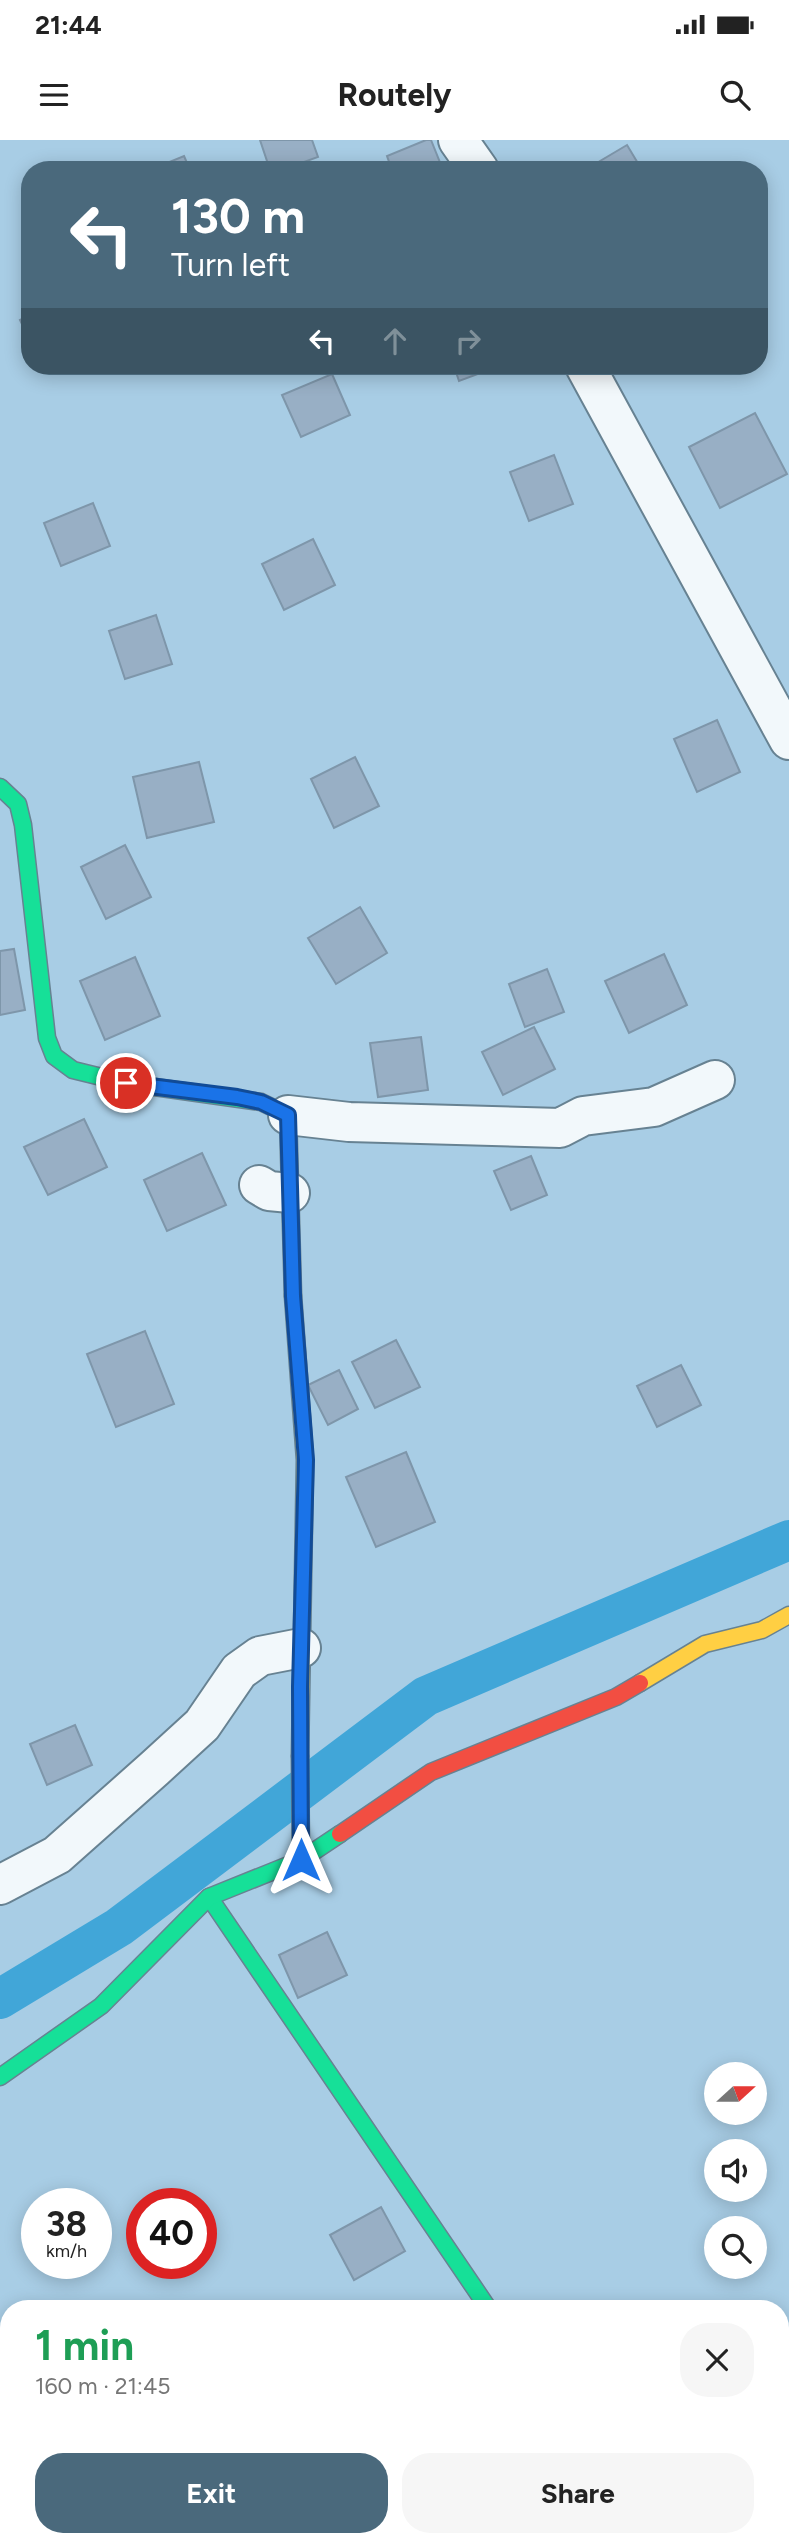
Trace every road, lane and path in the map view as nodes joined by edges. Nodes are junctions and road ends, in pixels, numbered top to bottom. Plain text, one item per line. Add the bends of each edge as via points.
1 (458, 140) edge
2 (473, 161) edge
3 (590, 375) edge
4 (789, 740) edge
5 (0, 787) edge
6 (715, 1080) dead end
7 (288, 1115) junction
8 (789, 1615) edge
9 (301, 1648) junction
10 (301, 1860) junction
11 (0, 1885) edge
12 (209, 1897) junction
13 (0, 2077) edge
14 (483, 2300) edge

1 - 2 street
3 - 4 street
5 - 7 street via 18,804 23,825 47,1038 54,1056 72,1070 126,1083 261,1102
6 - 7 street via 654,1107 583,1116 560,1129 349,1122
7 - 9 street via 275,1189 293,1296 306,1460
8 - 10 street via 762,1630 705,1644 616,1697 431,1772
9 - 10 street
9 - 11 street via 260,1656 239,1671 202,1725 155,1768 57,1855
10 - 12 street
12 - 13 street via 101,2006
12 - 14 street

